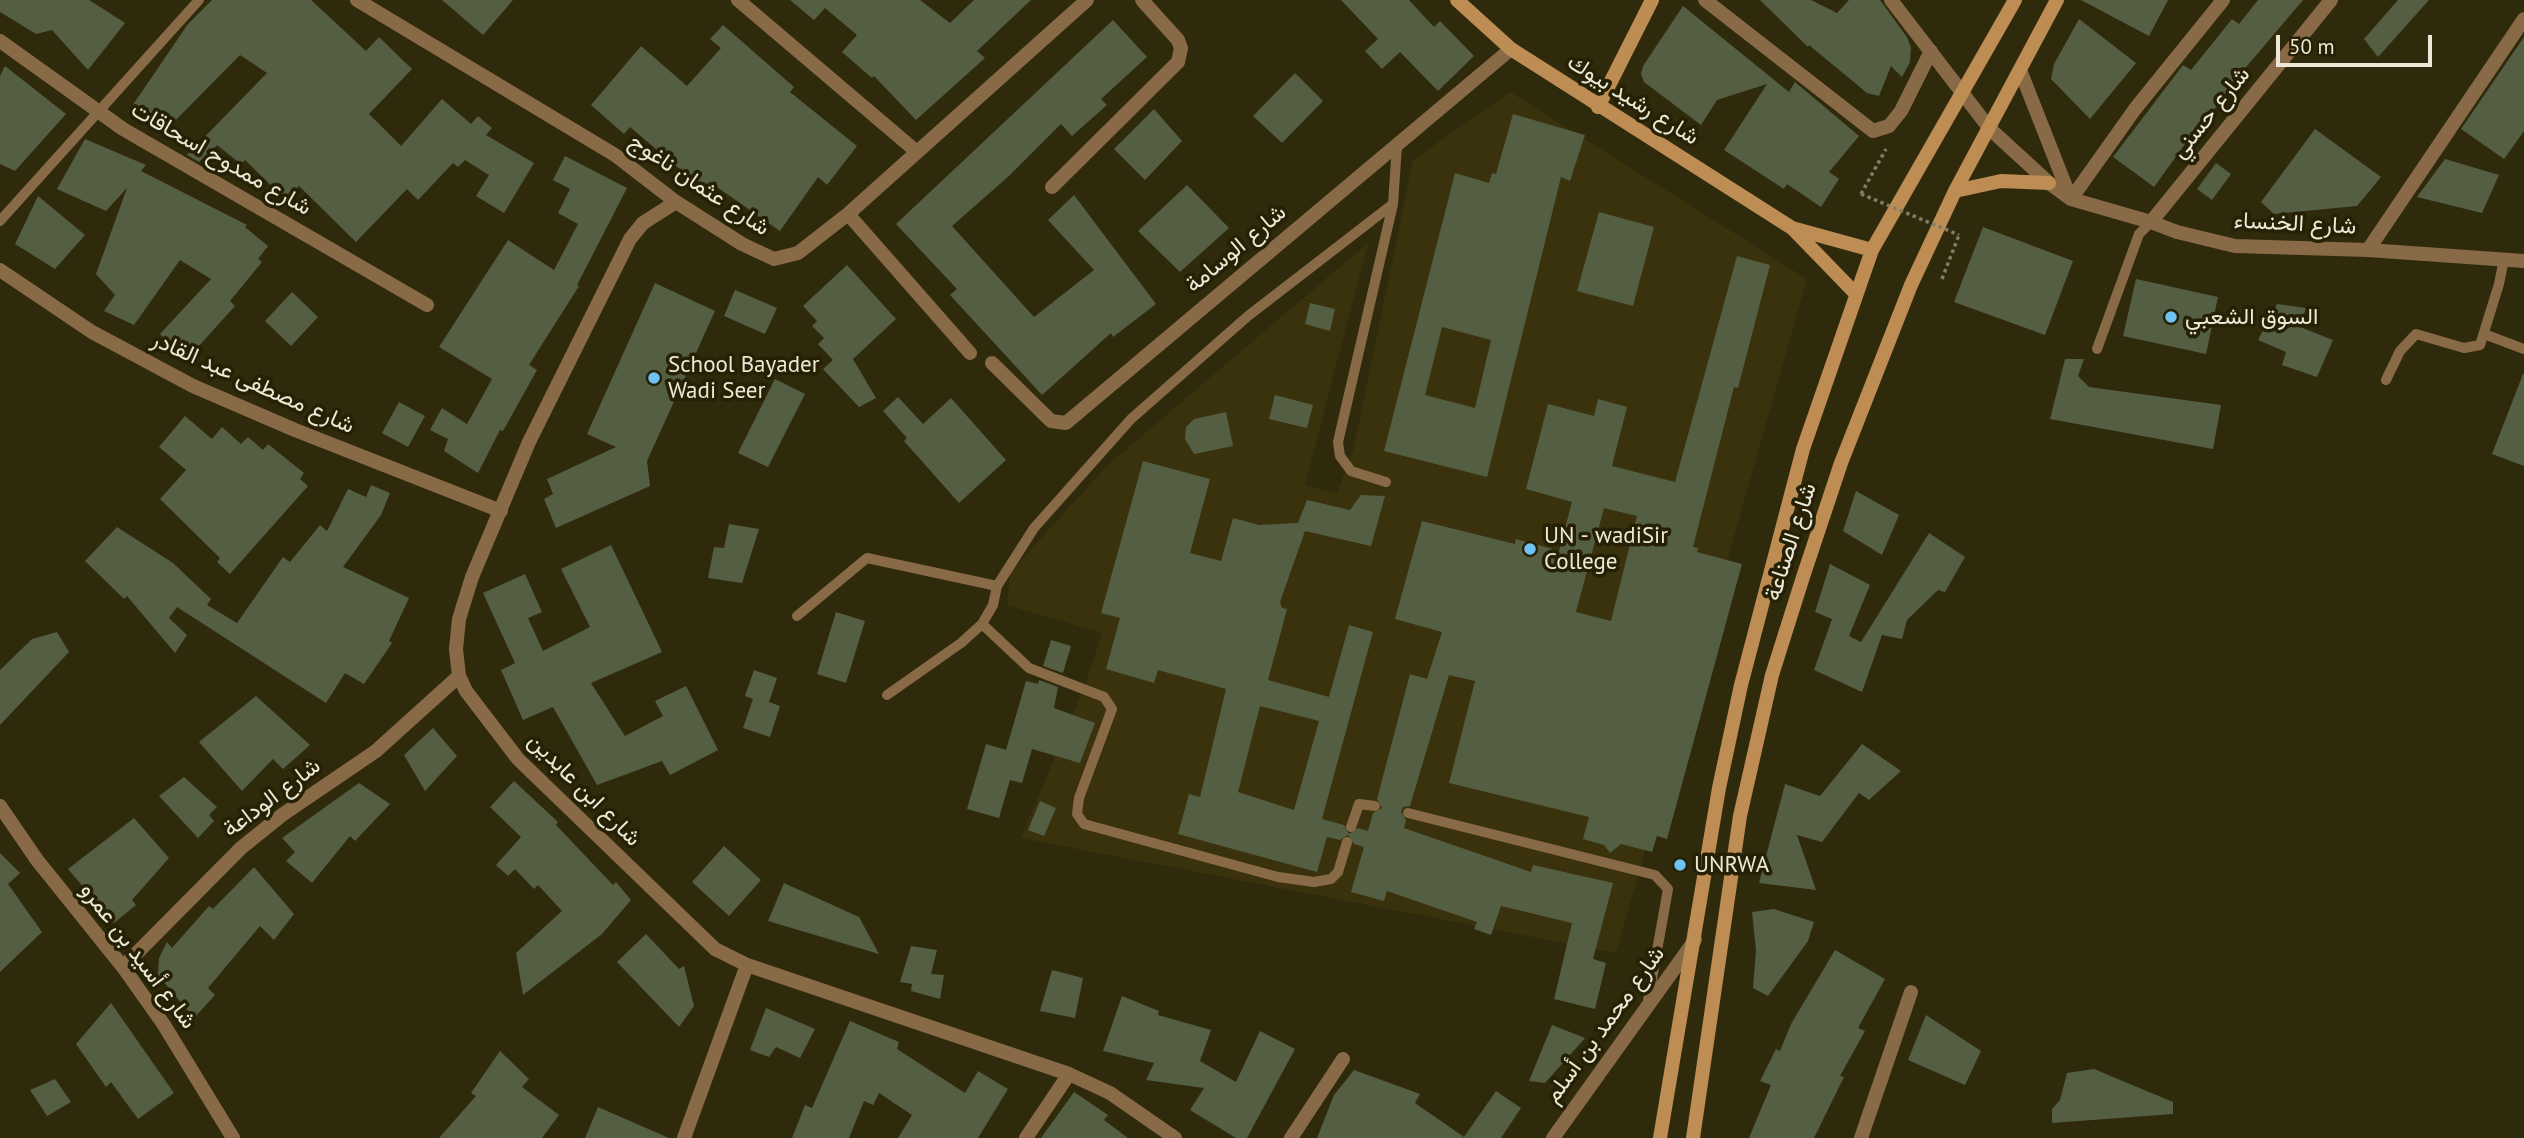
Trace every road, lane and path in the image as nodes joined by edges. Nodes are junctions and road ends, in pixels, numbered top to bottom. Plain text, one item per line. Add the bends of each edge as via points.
1 (199, 0) edge
2 (357, 0) edge
3 (738, 0) edge
4 (1087, 0) edge
5 (1142, 0) edge
6 (1457, 0) edge
7 (1705, 0) edge
8 (1891, 0) edge
9 (2015, 0) edge
10 (2057, 0) edge
11 (2224, 0) edge
12 (2331, 0) edge
13 (1645, 4) edge
14 (2524, 19) edge
15 (0, 41) edge
16 (1511, 49) junction
17 (1931, 51) junction
18 (2020, 70) junction
19 (1963, 94) junction
20 (1598, 107) junction
21 (96, 112) junction
22 (1990, 128) junction
23 (1397, 145) junction
24 (1886, 149) dead end
25 (917, 152) junction
26 (2049, 183) junction
27 (1052, 187) dead end
28 (1955, 191) junction
29 (2071, 199) junction
30 (676, 202) junction
31 (1394, 204) junction
32 (848, 214) junction
33 (0, 221) edge
34 (2151, 222) junction
35 (1792, 228) junction
36 (1872, 250) junction
37 (2368, 250) junction
38 (2504, 259) junction
39 (2524, 261) edge
40 (0, 270) edge
41 (1942, 279) dead end
42 (1855, 293) junction
43 (427, 305) dead end
44 (2484, 334) junction
45 (2097, 349) dead end
46 (2524, 349) edge
47 (970, 353) dead end
48 (992, 363) dead end
49 (2386, 380) dead end
50 (1386, 482) dead end
51 (502, 512) junction
52 (998, 586) junction
53 (797, 616) dead end
54 (982, 624) junction
55 (459, 676) junction
56 (887, 695) dead end
57 (0, 806) edge
58 (1375, 806) dead end
59 (1408, 813) dead end
60 (1351, 827) dead end
61 (1347, 842) dead end
62 (1695, 939) junction
63 (747, 965) junction
64 (123, 967) junction
65 (1911, 992) dead end
66 (1647, 1005) junction
67 (1343, 1059) dead end
68 (1069, 1074) junction
69 (233, 1138) edge
70 (684, 1138) edge
71 (1026, 1138) edge
72 (1175, 1138) edge
73 (1291, 1138) edge
74 (1553, 1138) edge
75 (1660, 1138) edge
76 (1693, 1138) edge
77 (1861, 1138) edge

1 - 21 lane
2 - 30 street, شارع عثمان ناغوج via 615,155
3 - 25 street
4 - 25 street, شارع عثمان ناغوج
5 - 27 street via 1178,40 1178,62
6 - 16 main road, شارع رشيد بيوك
7 - 17 street via 1873,131 1889,126 1901,111
8 - 17 street, شارع الخنساء
9 - 19 main road, شارع الصناعة
10 - 18 main road, شارع الصناعة
11 - 29 street via 2135,109
12 - 34 street, شارع حسني
13 - 20 main road
14 - 37 street
15 - 21 street, شارع ممدوح اسحاقات
16 - 20 main road, شارع رشيد بيوك
16 - 23 street, شارع الوسامة
17 - 19 street, شارع الخنساء
18 - 22 main road, شارع الصناعة
18 - 29 street
19 - 22 street, شارع الخنساء
19 - 36 main road, شارع الصناعة
20 - 35 main road, شارع رشيد بيوك
21 - 33 lane
21 - 43 street, شارع ممدوح اسحاقات
22 - 26 street, شارع الخنساء
22 - 28 main road, شارع الصناعة
23 - 31 lane
23 - 48 street, شارع الوسامة via 1066,423 1051,421
24 - 41 path, bridge via 1861,194 1959,235
25 - 32 street, شارع عثمان ناغوج
26 - 28 main road via 2001,181
26 - 29 street, شارع الخنساء
28 - 76 main road, شارع الصناعة via 1911,285 1841,463 1772,675 1740,816
29 - 34 street, شارع الخنساء
30 - 32 street, شارع عثمان ناغوج via 755,253 774,258 798,253
30 - 51 street, شارع ابن عابدين via 643,223 630,239 534,430
31 - 50 lane via 1338,442 1340,456 1351,471
31 - 52 lane via 1248,316 1131,419 1034,528
32 - 47 street
34 - 37 street, شارع الخنساء via 2235,246
34 - 45 lane via 2139,234
35 - 36 main road, شارع رشيد بيوك
35 - 42 main road, شارع رشيد بيوك
36 - 42 main road, شارع الصناعة
37 - 38 street, شارع الخنساء
38 - 39 street, شارع الخنساء
38 - 44 lane
40 - 51 street, شارع مصطفى عبد القادر via 92,332 193,386
42 - 62 main road, شارع الصناعة via 1803,449 1741,685
44 - 46 lane
44 - 49 lane via 2480,345 2471,349 2416,334 2400,351
51 - 55 street, شارع ابن عابدين via 464,601 457,632
52 - 53 lane via 867,558
52 - 54 lane
54 - 56 lane
54 - 61 lane via 1029,668 1104,697 1112,709 1079,798 1077,814 1084,824 1278,877 1314,882 1331,879 1338,872
55 - 63 street, شارع ابن عابدين via 475,706 518,759 705,940
55 - 64 street, شارع الوداعة via 376,751 241,848
57 - 64 street, شارع أسيد بن عمرو
58 - 60 lane via 1359,803
59 - 66 lane via 1655,875 1668,889
62 - 66 street, شارع محمد بن أسلم
62 - 75 main road, شارع الصناعة
63 - 68 street, شارع ابن عابدين
63 - 70 street
64 - 69 street, شارع أسيد بن عمرو via 193,1068
65 - 77 street
66 - 74 street, شارع محمد بن أسلم
67 - 73 street
68 - 71 street
68 - 72 street, شارع ابن عابدين via 1110,1093

